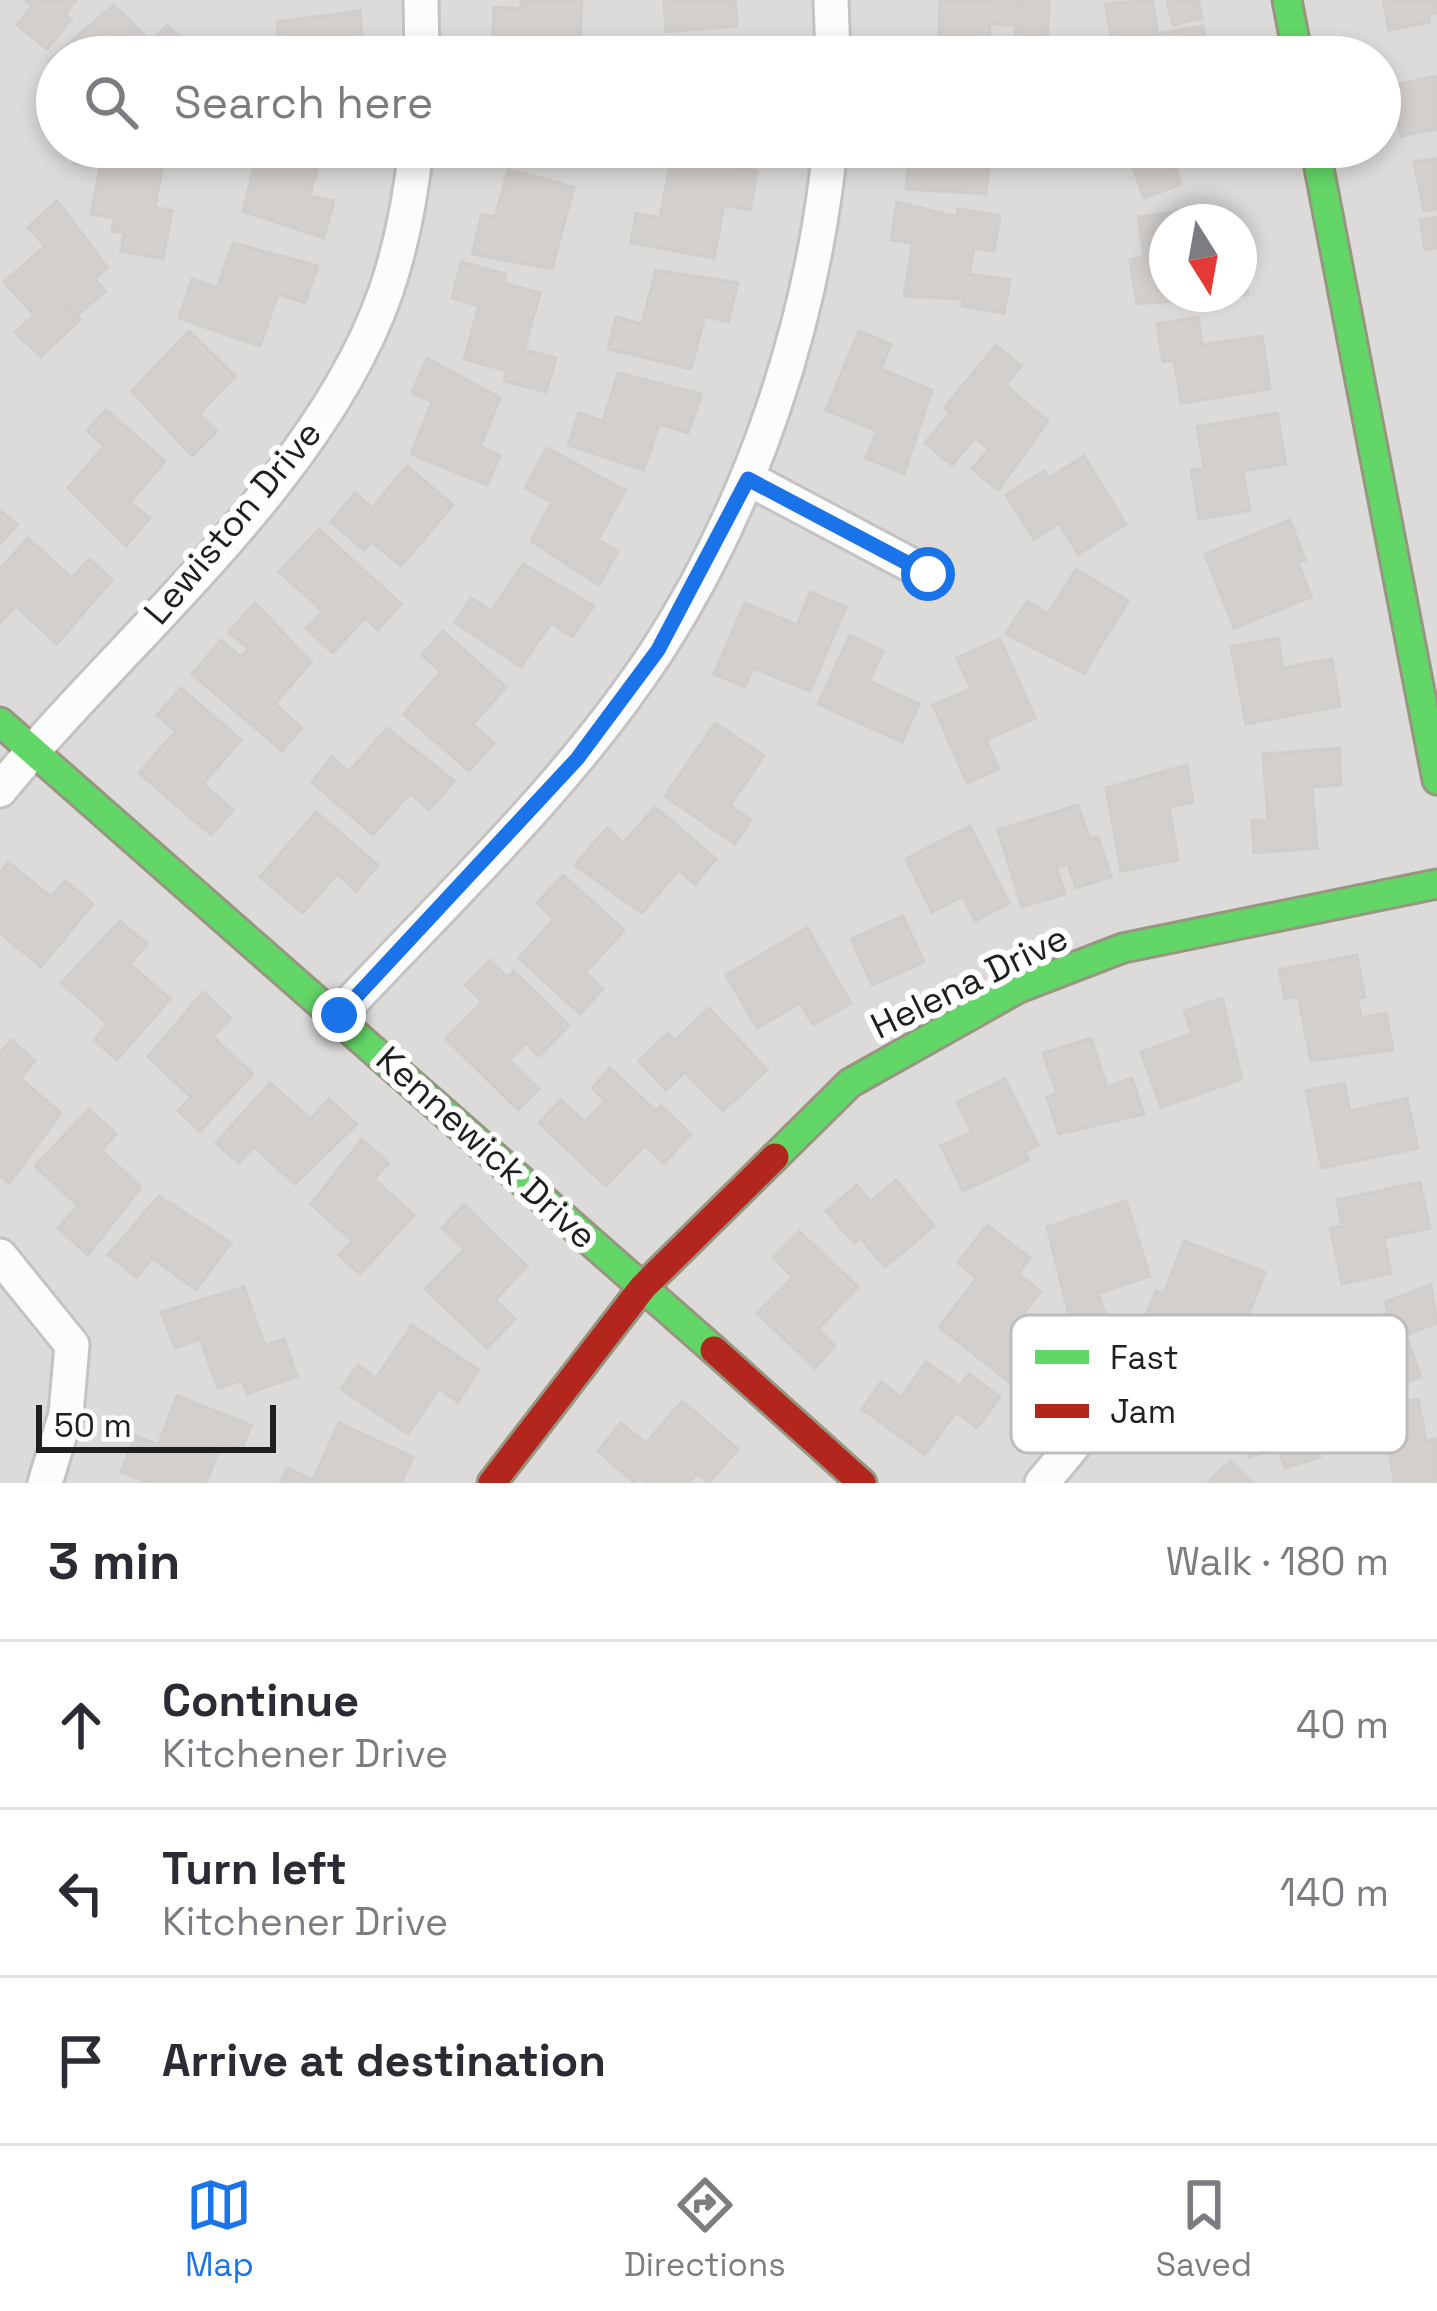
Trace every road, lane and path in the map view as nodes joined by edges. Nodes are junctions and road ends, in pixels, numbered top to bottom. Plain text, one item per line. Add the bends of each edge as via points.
1 (421, 0) edge
2 (830, 0) edge
3 (1287, 0) edge
4 (422, 36) edge
5 (832, 36) edge
6 (1294, 36) edge
7 (414, 168) edge
8 (828, 168) edge
9 (1319, 168) edge
10 (748, 479) junction
11 (928, 574) dead end
12 (0, 722) edge
13 (32, 751) junction
14 (1437, 780) edge
15 (0, 790) edge
16 (1437, 884) edge
17 (339, 1015) junction
18 (0, 1256) edge
19 (644, 1287) junction
20 (1067, 1453) edge
21 (45, 1483) edge
22 (492, 1483) edge
23 (862, 1483) edge
24 (1042, 1483) edge

1 - 4 street
2 - 5 street
3 - 6 street
7 - 13 street, Lewiston Drive via 386,293 324,414 242,521
8 - 10 street via 820,244
9 - 14 street
10 - 11 street
10 - 17 street via 658,650 577,759
12 - 13 street, Kennewick Drive
13 - 15 street, Lewiston Drive
13 - 17 street, Kennewick Drive
16 - 19 street, Helena Drive via 1123,948 934,1031 850,1083
17 - 19 street, Kennewick Drive
18 - 21 street via 72,1345 66,1414
19 - 22 street, Helena Drive
19 - 23 street, Kennewick Drive
20 - 24 street

